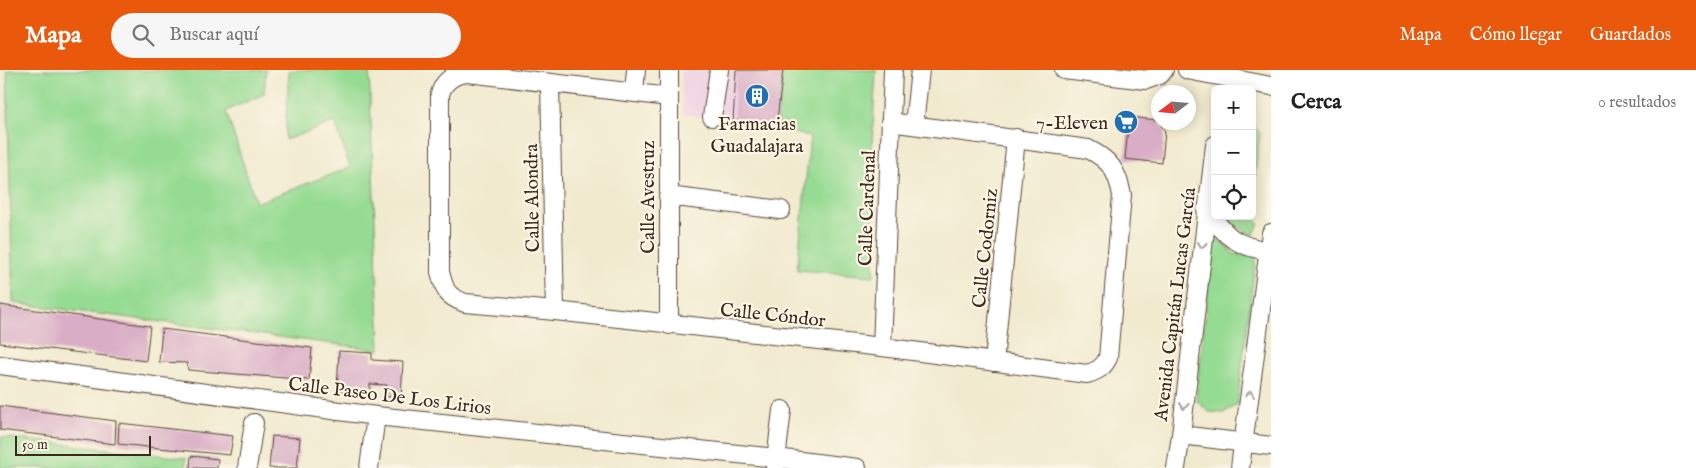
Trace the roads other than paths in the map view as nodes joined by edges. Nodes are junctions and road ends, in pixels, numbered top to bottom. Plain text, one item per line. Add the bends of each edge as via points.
1 (636, 70) edge
2 (669, 70) edge
3 (719, 70) edge
4 (893, 70) edge
5 (920, 70) edge
6 (1064, 70) edge
7 (1164, 70) edge
8 (1186, 70) edge
9 (1224, 79) edge
10 (550, 83) junction
11 (1271, 86) edge
12 (634, 92) junction
13 (669, 97) junction
14 (712, 117) dead end
15 (890, 122) junction
16 (914, 125) junction
17 (1016, 138) junction
18 (1211, 173) edge
19 (668, 196) junction
20 (781, 210) dead end
21 (1206, 210) junction
22 (1271, 232) edge
23 (1270, 251) edge
24 (555, 311) junction
25 (669, 325) junction
26 (882, 347) junction
27 (994, 362) junction
28 (0, 365) edge
29 (782, 410) dead end
30 (376, 416) junction
31 (254, 423) dead end
32 (1181, 435) junction
33 (1243, 443) junction
34 (1271, 446) edge
35 (775, 463) edge
36 (247, 468) edge
37 (370, 468) edge
38 (857, 468) edge
39 (1176, 468) edge
40 (1240, 468) edge

1 - 12 street
2 - 13 street, Calle Avestruz
3 - 14 street
4 - 15 street, Calle Cardenal
5 - 16 street
6 - 7 street via 1146,80
8 - 9 street
9 - 11 street
10 - 12 street, Calle Cóndor
10 - 24 street, Calle Alondra
10 - 24 street, Calle Cóndor via 468,73 452,76 442,86 440,272 444,287 452,298 464,304
12 - 13 street, Calle Cóndor
13 - 19 street, Calle Avestruz
15 - 16 street, Calle Cóndor
15 - 26 street, Calle Cardenal
16 - 17 street, Calle Cóndor
17 - 27 street, Calle Codorniz
17 - 27 street, Calle Cóndor via 1088,149 1104,157 1119,180 1122,195 1108,358 1105,365 1087,374
18 - 21 street, Avenida Capitán Lucas García
19 - 20 street
19 - 25 street, Calle Avestruz
21 - 23 street via 1240,245
21 -> 32 street, Avenida Capitán Lucas García
22 - 23 street
33 -> 23 street
24 - 25 street, Calle Cóndor
25 - 26 street, Calle Cóndor
26 - 27 street, Calle Cóndor
28 - 30 street, Calle Paseo De Los Lirios
29 - 35 street
30 - 35 street, Calle Paseo De Los Lirios
30 - 37 street
31 - 36 street
32 - 33 street
32 - 39 street, Avenida Capitán Lucas García
33 - 34 street
33 - 40 street
35 - 38 street

